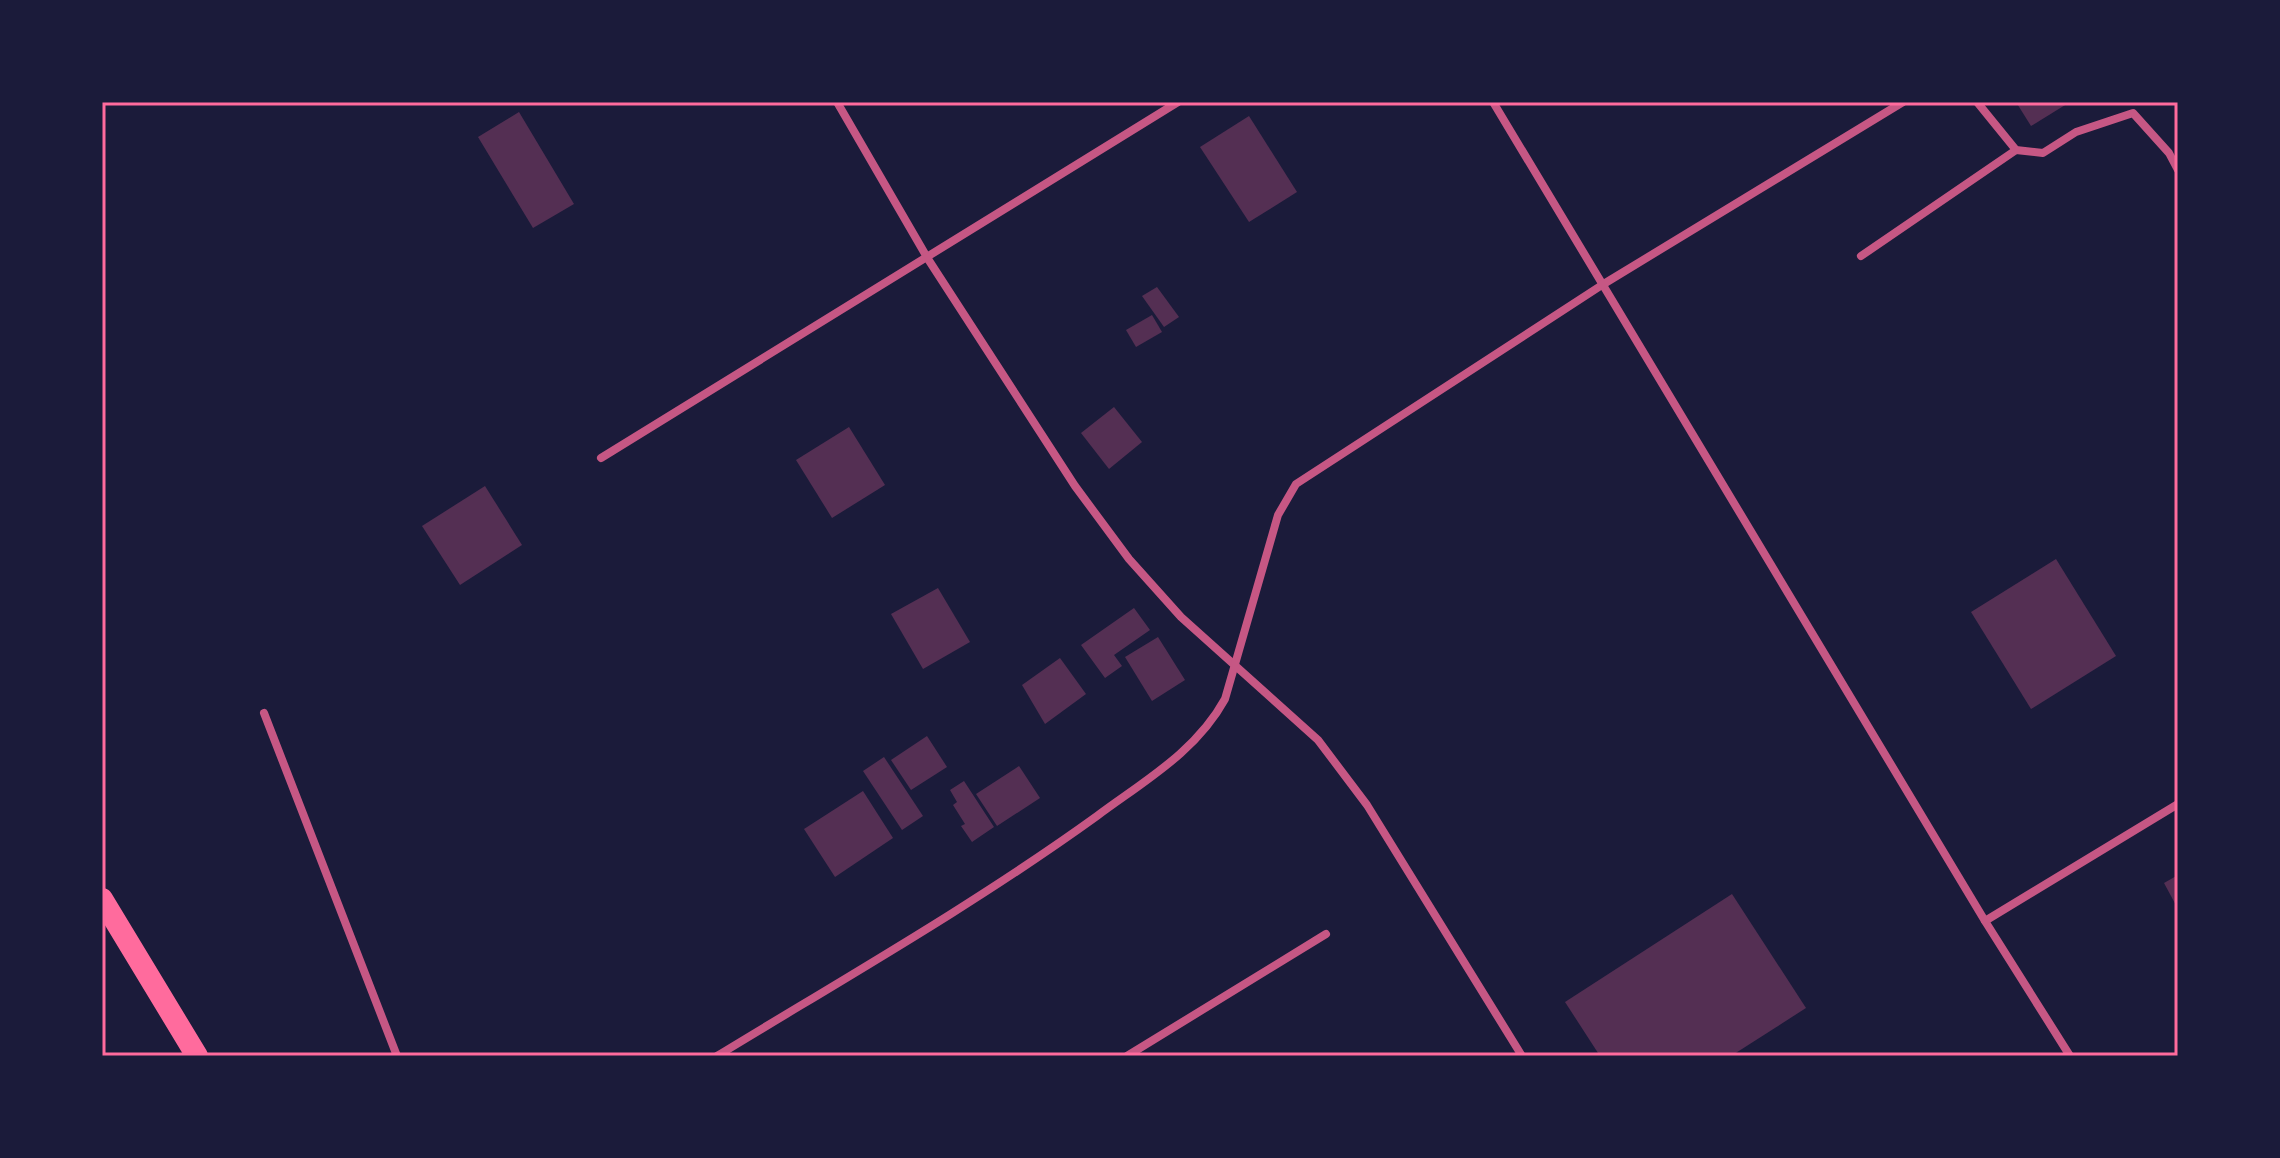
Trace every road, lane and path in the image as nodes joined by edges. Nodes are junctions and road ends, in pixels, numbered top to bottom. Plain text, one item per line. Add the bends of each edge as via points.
1 (837, 102) edge
2 (1178, 102) edge
3 (1493, 102) edge
4 (1903, 102) edge
5 (1977, 102) edge
6 (2016, 150) junction
7 (2178, 170) edge
8 (1861, 256) dead end
9 (928, 259) junction
10 (1602, 285) junction
11 (601, 458) dead end
12 (1235, 669) junction
13 (264, 713) dead end
14 (2178, 804) edge
15 (102, 899) edge
16 (1985, 921) junction
17 (1326, 934) dead end
18 (197, 1056) edge
19 (397, 1056) edge
20 (717, 1056) edge
21 (1127, 1056) edge
22 (1522, 1056) edge
23 (2070, 1056) edge

1 - 9 street
2 - 9 street
3 - 10 street
4 - 10 street
5 - 6 street
6 - 7 street via 2043,153 2076,132 2133,113
6 - 8 street
9 - 11 street
9 - 12 street via 1075,486 1129,559
10 - 12 street via 1296,484 1278,515
10 - 16 street
12 - 20 street via 1212,723 1184,752 1011,878
12 - 22 street via 1318,740 1367,805
13 - 19 street
14 - 16 street
15 - 18 highway
16 - 23 street
17 - 21 street

